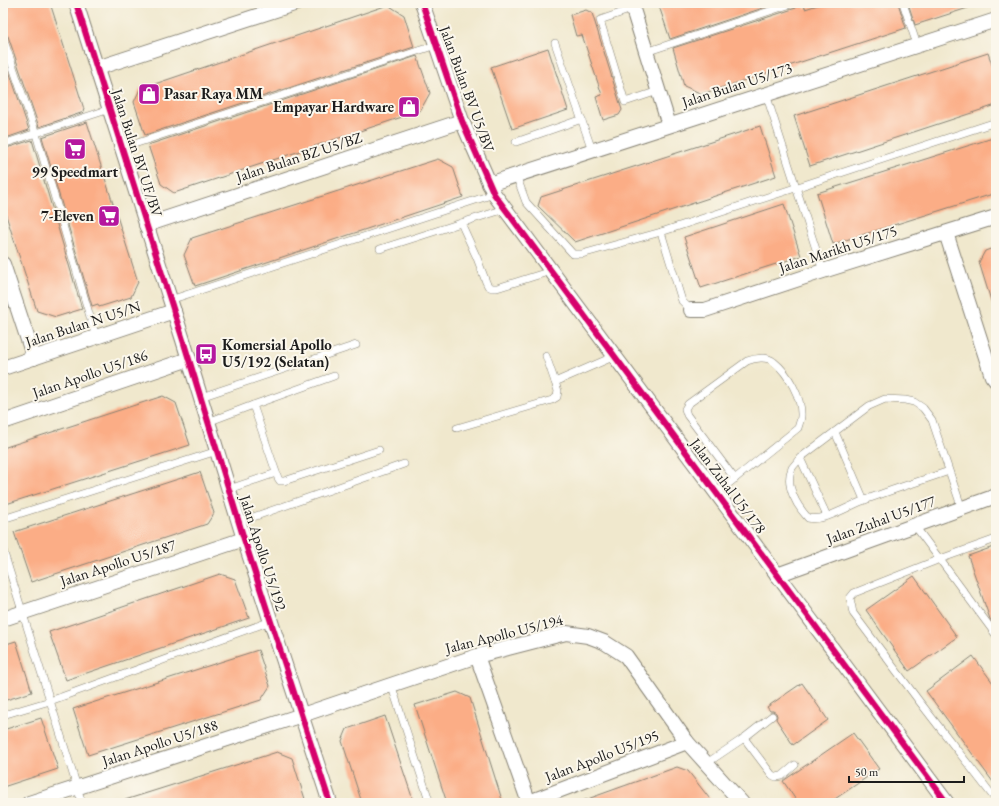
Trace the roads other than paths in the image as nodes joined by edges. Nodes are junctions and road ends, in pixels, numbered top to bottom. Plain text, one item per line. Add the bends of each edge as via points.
1 (76, 3) edge
2 (297, 3) edge
3 (422, 3) edge
4 (794, 3) edge
5 (903, 3) edge
6 (632, 6) edge
7 (996, 20) edge
8 (3, 38) edge
9 (555, 43) dead end
10 (436, 45) junction
11 (917, 45) junction
12 (646, 52) junction
13 (97, 68) junction
14 (658, 91) junction
15 (766, 94) junction
16 (110, 109) junction
17 (582, 119) junction
18 (462, 121) junction
19 (996, 122) edge
20 (669, 125) junction
21 (36, 134) junction
22 (516, 142) dead end
23 (3, 144) edge
24 (122, 148) junction
25 (592, 150) junction
26 (516, 175) junction
27 (796, 187) junction
28 (491, 189) junction
29 (505, 209) junction
30 (996, 217) edge
31 (461, 223) junction
32 (146, 225) junction
33 (661, 232) junction
34 (946, 233) junction
35 (380, 249) dead end
36 (3, 264) edge
37 (551, 271) junction
38 (823, 272) junction
39 (172, 306) junction
40 (691, 310) joint
41 (96, 337) junction
42 (356, 345) dead end
43 (546, 356) dead end
44 (615, 356) junction
45 (34, 358) junction
46 (189, 359) junction
47 (3, 368) edge
48 (334, 376) dead end
49 (996, 381) edge
50 (555, 382) junction
51 (201, 397) junction
52 (253, 405) junction
53 (3, 422) edge
54 (208, 422) junction
55 (457, 428) dead end
56 (835, 432) junction
57 (379, 450) dead end
58 (217, 451) junction
59 (800, 458) junction
60 (404, 464) dead end
61 (949, 471) junction
62 (276, 473) junction
63 (735, 479) junction
64 (229, 489) junction
65 (717, 493) junction
66 (996, 496) edge
67 (864, 500) junction
68 (962, 509) junction
69 (827, 516) junction
70 (3, 519) edge
71 (239, 522) junction
72 (915, 526) junction
73 (244, 539) junction
74 (996, 539) edge
75 (3, 550) edge
76 (940, 559) junction
77 (777, 575) junction
78 (23, 612) junction
79 (3, 619) edge
80 (271, 620) junction
81 (996, 636) edge
82 (477, 656) junction
83 (391, 684) junction
84 (50, 701) junction
85 (3, 715) edge
86 (302, 715) junction
87 (772, 716) dead end
88 (744, 738) junction
89 (687, 742) junction
90 (707, 763) junction
91 (795, 765) dead end
92 (78, 788) junction
93 (996, 800) edge
94 (529, 802) edge
95 (30, 803) edge
96 (82, 803) edge
97 (330, 803) edge
98 (430, 803) edge
99 (742, 803) edge
100 (947, 803) edge

1 - 13 street, Jalan Bulan BV UF/BV
2 - 13 street
3 - 10 street, Jalan Bulan BV U5/BV
4 - 12 lane
5 - 11 lane
6 - 12 street
6 - 14 lane via 600,20 609,50 625,102
7 - 11 street, Jalan Bulan U5/173
8 - 21 lane
9 - 17 lane
10 - 18 street, Jalan Bulan BV U5/BV
10 - 24 lane
11 - 15 street, Jalan Bulan U5/173
12 - 14 street
13 - 16 street, Jalan Bulan BV UF/BV
14 - 20 street
15 - 20 street, Jalan Bulan U5/173
15 - 27 lane
16 - 21 lane
16 - 24 street, Jalan Bulan BV UF/BV
17 - 22 lane
17 - 25 lane
18 - 28 street, Jalan Bulan BV U5/BV
18 - 32 street, Jalan Bulan BZ U5/BZ
19 - 27 lane
20 - 25 street, Jalan Bulan U5/173
21 - 23 lane
21 - 41 lane
24 - 32 street, Jalan Bulan BV UF/BV
25 - 26 street, Jalan Bulan U5/173
26 - 28 street, Jalan Bulan U5/173
26 - 33 lane via 526,202 573,254 582,254
27 - 33 lane
27 - 38 lane
28 - 29 street, Jalan Zuhal U5/178
28 - 39 lane
29 - 31 lane
29 - 37 street, Jalan Zuhal U5/178
30 - 34 street, Jalan Marikh U5/175
31 - 35 lane
31 - 37 lane via 488,286 497,288
32 - 39 street, Jalan Bulan BV UF/BV
33 - 40 lane via 682,301
34 - 38 street, Jalan Marikh U5/175
34 - 49 street via 992,376
36 - 45 street
37 - 44 street, Jalan Zuhal U5/178
38 - 40 street, Jalan Marikh U5/175 via 705,310
39 - 41 street, Jalan Bulan N U5/N
39 - 46 street, Jalan Apollo U5/192
41 - 45 street, Jalan Bulan N U5/N
42 - 51 lane
43 - 50 lane
44 - 50 lane
44 - 65 street, Jalan Zuhal U5/178
45 - 47 street, Jalan Bulan N U5/N
46 - 51 street, Jalan Apollo U5/192
46 - 53 street, Jalan Apollo U5/186
48 - 52 lane
50 - 55 lane via 557,397 552,400
51 - 54 street, Jalan Apollo U5/192
52 - 54 lane
52 - 62 lane
54 - 58 street, Jalan Apollo U5/192
56 - 59 lane
56 - 61 lane via 869,406 885,399 914,402 923,408 932,420
56 - 67 lane
57 - 62 lane via 284,481 280,481
58 - 64 street, Jalan Apollo U5/192
58 - 70 lane
59 - 69 lane
59 - 69 lane via 792,468 790,477 796,503 808,518
60 - 71 lane
61 - 67 lane
61 - 68 lane
62 - 64 lane
63 - 63 lane via 798,428 801,416 798,393 773,361 757,357 747,361 688,404 685,409
63 - 65 lane
64 - 71 street, Jalan Apollo U5/192
65 - 77 street, Jalan Zuhal U5/178
66 - 68 street, Jalan Zuhal U5/177
67 - 69 lane
68 - 72 street, Jalan Zuhal U5/177
71 - 73 street, Jalan Apollo U5/192
72 - 76 lane
72 - 77 street, Jalan Zuhal U5/177
73 - 78 street, Jalan Apollo U5/187
73 - 80 street, Jalan Apollo U5/192
74 - 76 lane
75 - 78 lane
76 - 81 lane
76 - 93 lane via 854,593 850,598 853,613
77 - 100 street, Jalan Zuhal U5/178
78 - 79 street, Jalan Apollo U5/187
78 - 84 lane
80 - 84 lane
80 - 86 street, Jalan Apollo U5/192
82 - 83 street, Jalan Apollo U5/194
82 - 89 street, Jalan Apollo U5/194 via 566,633 588,636 604,642 626,656
82 - 94 street
83 - 86 street, Jalan Apollo U5/194
83 - 98 lane
84 - 85 lane
84 - 92 lane
86 - 92 street, Jalan Apollo U5/188
86 - 97 street, Jalan Apollo U5/192
87 - 88 lane
88 - 90 lane
88 - 91 lane via 772,775 782,776
89 - 90 street, Jalan Apollo U5/194
89 - 94 street, Jalan Apollo U5/195
90 - 99 street, Jalan Apollo U5/194
92 - 95 street, Jalan Apollo U5/188
92 - 96 lane

